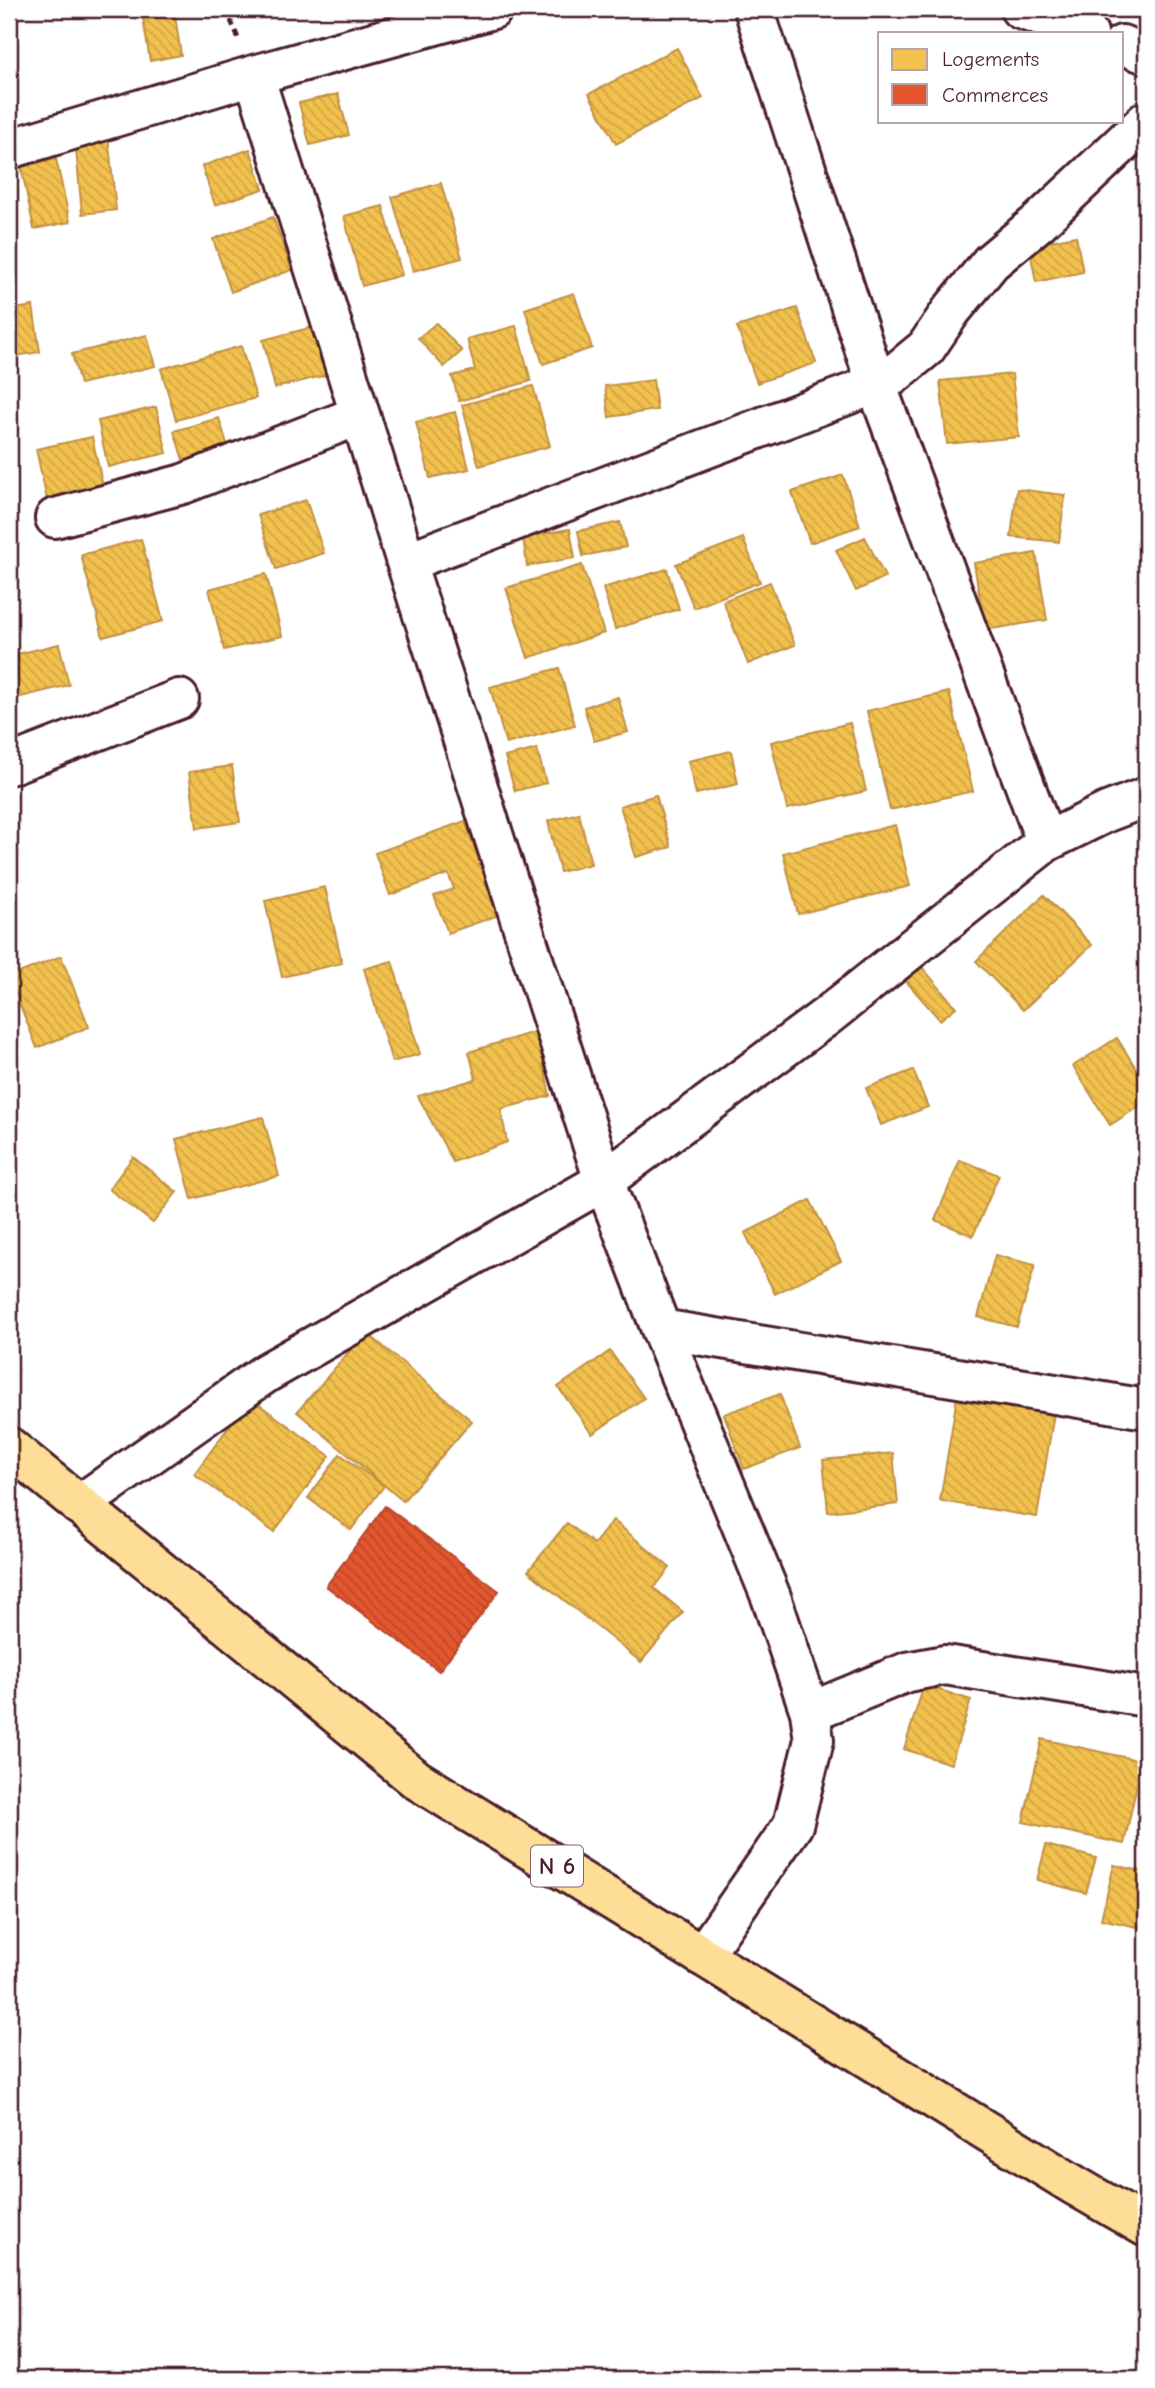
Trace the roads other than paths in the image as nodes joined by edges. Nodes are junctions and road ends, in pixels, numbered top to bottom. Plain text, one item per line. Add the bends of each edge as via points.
1 (493, 9) edge
2 (754, 9) edge
3 (1020, 9) edge
4 (1085, 32) edge
5 (1124, 46) edge
6 (1146, 54) edge
7 (254, 75) junction
8 (1146, 121) edge
9 (9, 149) edge
10 (876, 384) junction
11 (360, 415) junction
12 (55, 518) dead end
13 (405, 562) junction
14 (179, 699) dead end
15 (9, 765) edge
16 (1146, 797) edge
17 (1046, 842) junction
18 (604, 1181) junction
19 (662, 1329) junction
20 (1146, 1409) edge
21 (9, 1447) edge
22 (79, 1505) junction
23 (1146, 1697) edge
24 (810, 1712) junction
25 (702, 1956) junction
26 (1146, 2227) edge

1 - 7 street
2 - 10 street
3 - 4 street
5 - 6 street
7 - 9 street
7 - 11 street
8 - 10 street via 991,262 926,348
10 - 13 street
10 - 17 street
11 - 12 street via 183,484
11 - 13 street
13 - 18 street
14 - 15 street
16 - 17 street
17 - 18 street via 827,1016
18 - 19 street
18 - 22 street via 266,1373
19 - 20 street
19 - 24 street via 771,1597
21 - 22 main road, N 6
22 - 25 main road, N 6 via 417,1780
23 - 24 street via 945,1665 907,1672
24 - 25 street via 814,1740 793,1825
25 - 26 main road, N 6

